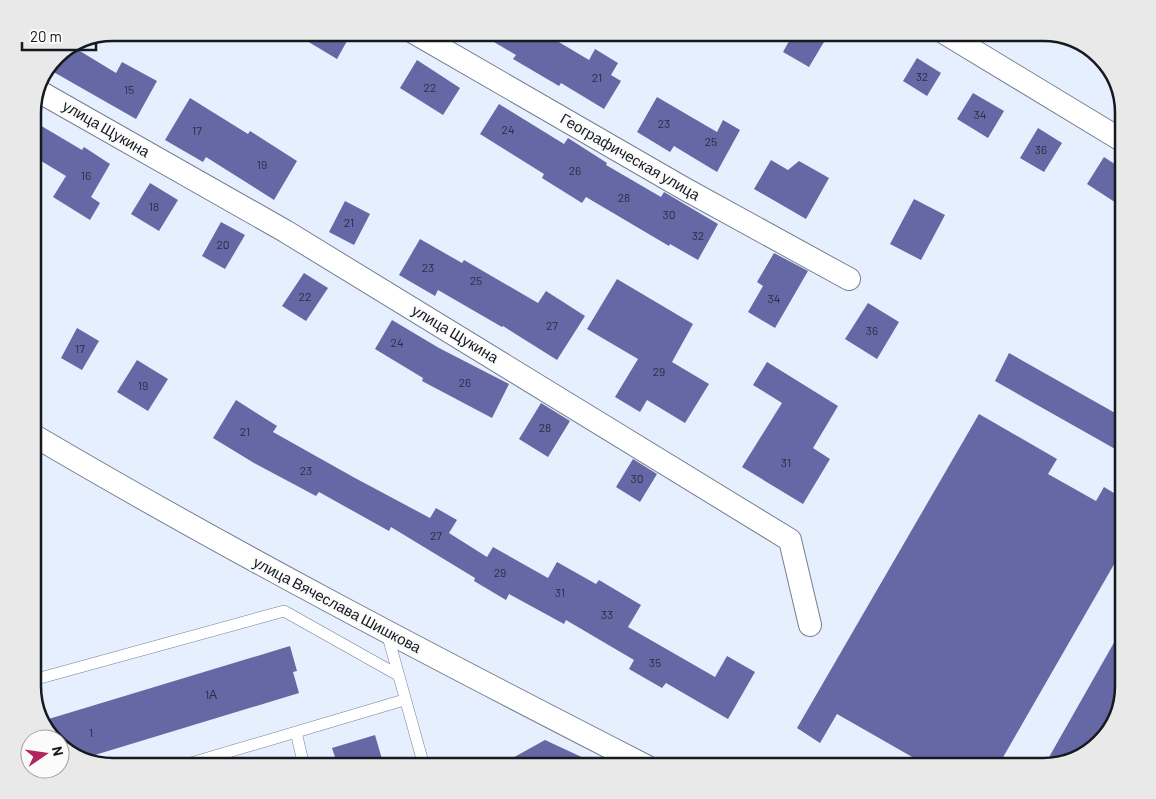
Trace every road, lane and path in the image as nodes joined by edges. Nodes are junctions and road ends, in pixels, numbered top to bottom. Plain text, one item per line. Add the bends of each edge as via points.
1 (429, 41) edge
2 (958, 41) edge
3 (44, 94) edge
4 (1115, 136) edge
5 (849, 279) dead end
6 (41, 440) edge
7 (810, 625) dead end
8 (387, 633) junction
9 (398, 675) junction
10 (41, 678) edge
11 (404, 700) junction
12 (296, 732) junction
13 (208, 758) edge
14 (302, 758) edge
15 (422, 758) edge
16 (630, 758) edge

1 - 5 street, Географическая улица
2 - 4 street
3 - 7 street, улица Щукина via 285,231 790,540
6 - 8 street, улица Вячеслава Шишкова via 131,493
8 - 9 lane
8 - 16 street, улица Вячеслава Шишкова
9 - 10 lane via 284,611
9 - 11 lane
11 - 12 lane
11 - 15 lane
12 - 13 lane
12 - 14 lane

